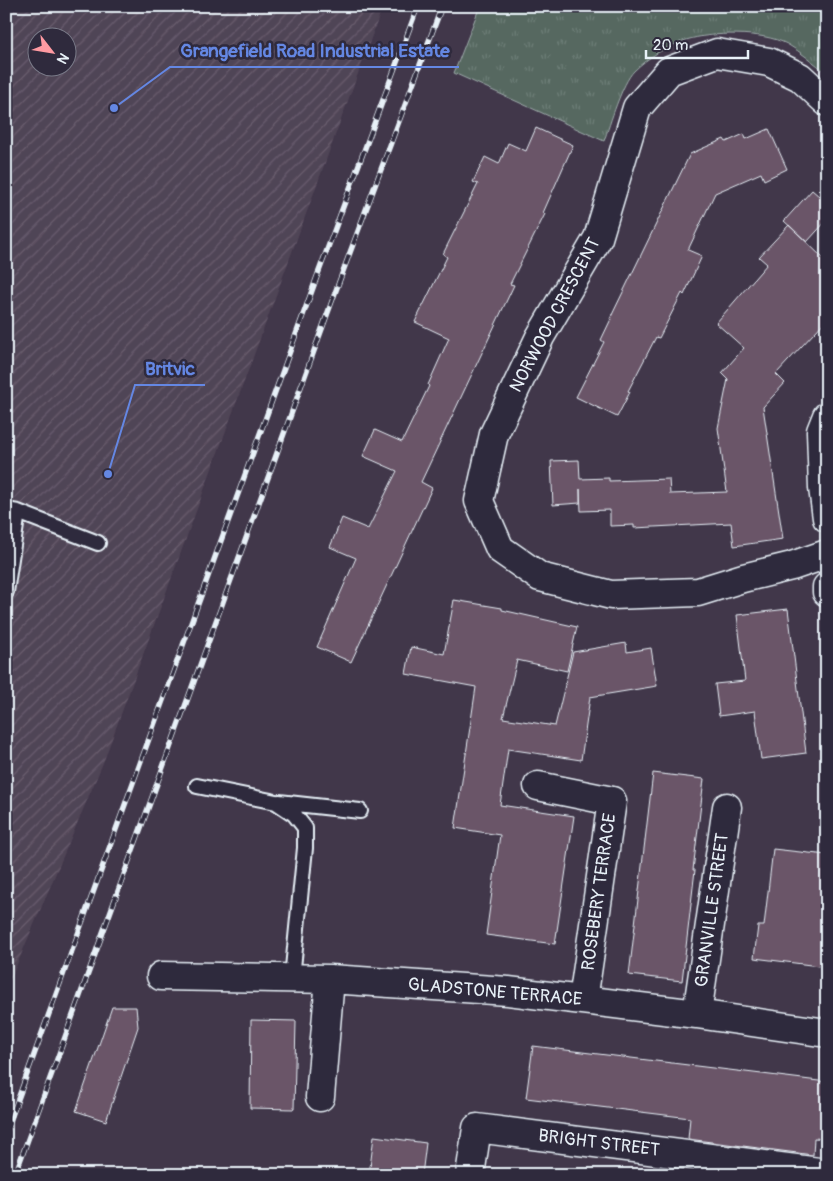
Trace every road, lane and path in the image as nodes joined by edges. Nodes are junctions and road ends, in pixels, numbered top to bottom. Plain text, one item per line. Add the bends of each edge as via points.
1 (827, 102) edge
2 (827, 416) edge
3 (12, 511) edge
4 (827, 518) edge
5 (98, 543) dead end
6 (827, 554) edge
7 (827, 587) edge
8 (6, 592) edge
9 (827, 592) edge
10 (197, 786) dead end
11 (538, 786) dead end
12 (276, 802) junction
13 (726, 807) dead end
14 (360, 811) dead end
15 (161, 976) dead end
16 (292, 978) junction
17 (330, 979) junction
18 (583, 1000) junction
19 (697, 1014) junction
20 (827, 1032) edge
21 (320, 1097) dead end
22 (827, 1173) edge
23 (470, 1175) edge

1 - 6 street, NORWOOD CRESCENT via 800,77 769,62 717,53 669,71 637,108 598,238 540,337 494,434 479,501 500,549 540,577 611,595 698,592
2 - 4 street via 821,432
3 - 5 lane
3 - 8 lane
7 - 9 street
10 - 12 lane
11 - 18 street, ROSEBERY TERRACE via 612,801
12 - 14 lane
12 - 16 lane via 294,814 305,828
13 - 19 street, GRANVILLE STREET
15 - 16 street, GLADSTONE TERRACE
16 - 17 street, GLADSTONE TERRACE
17 - 18 street, GLADSTONE TERRACE via 508,991
17 - 21 street
18 - 19 street, GLADSTONE TERRACE
19 - 20 street, GLADSTONE TERRACE
22 - 23 street, BRIGHT STREET via 477,1128

